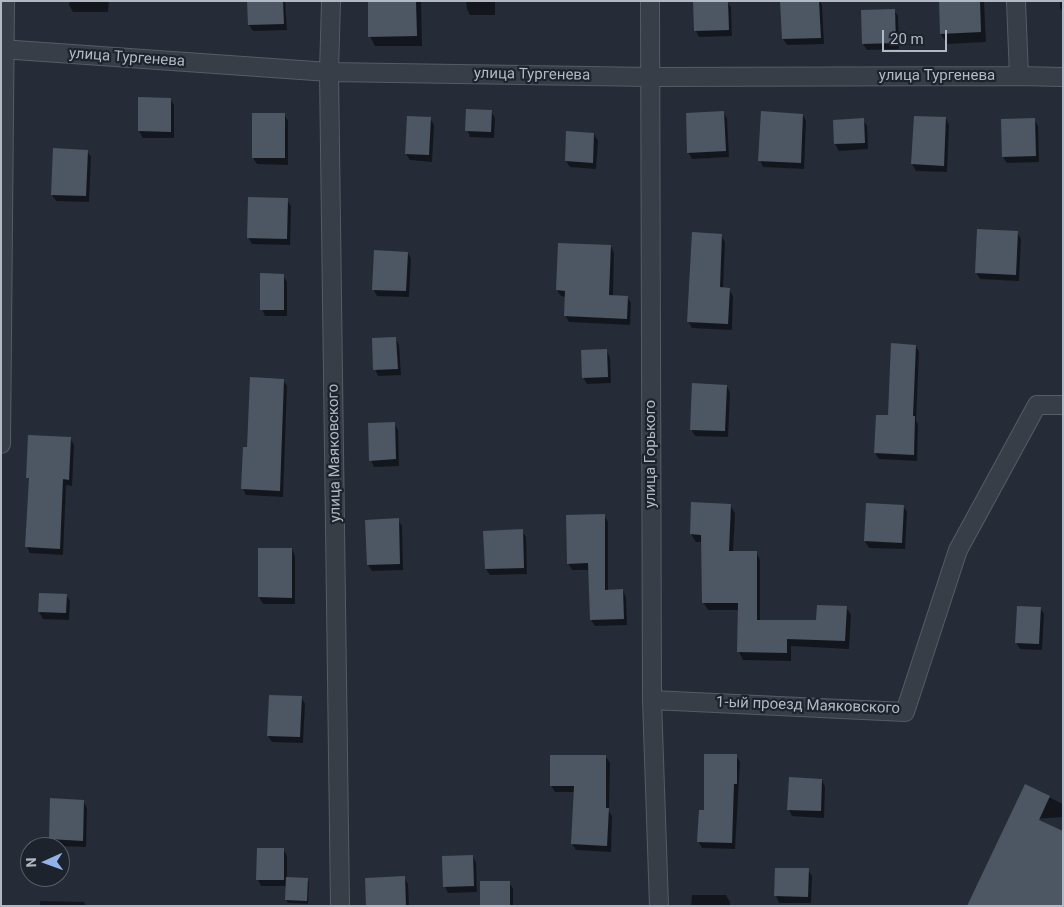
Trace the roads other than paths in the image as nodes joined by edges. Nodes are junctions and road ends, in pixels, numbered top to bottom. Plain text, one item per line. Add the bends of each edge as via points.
1 (5, 1) edge
2 (331, 1) edge
3 (650, 1) edge
4 (1016, 1) edge
5 (3, 49) edge
6 (330, 72) junction
7 (1019, 76) junction
8 (651, 77) junction
9 (1063, 77) edge
10 (1063, 406) edge
11 (1, 444) edge
12 (652, 700) junction
13 (340, 906) edge
14 (659, 906) edge

1 - 5 street
2 - 6 street, улица Маяковского
3 - 8 street, улица Горького
4 - 7 street
5 - 6 street, улица Тургенева
5 - 11 street
6 - 8 street, улица Тургенева
6 - 13 street, улица Маяковского
7 - 8 street, улица Тургенева
7 - 9 street, улица Тургенева
8 - 12 street, улица Горького
10 - 12 street, 1-ый проезд Маяковского via 1037,406 958,550 905,712
12 - 14 street, улица Горького

